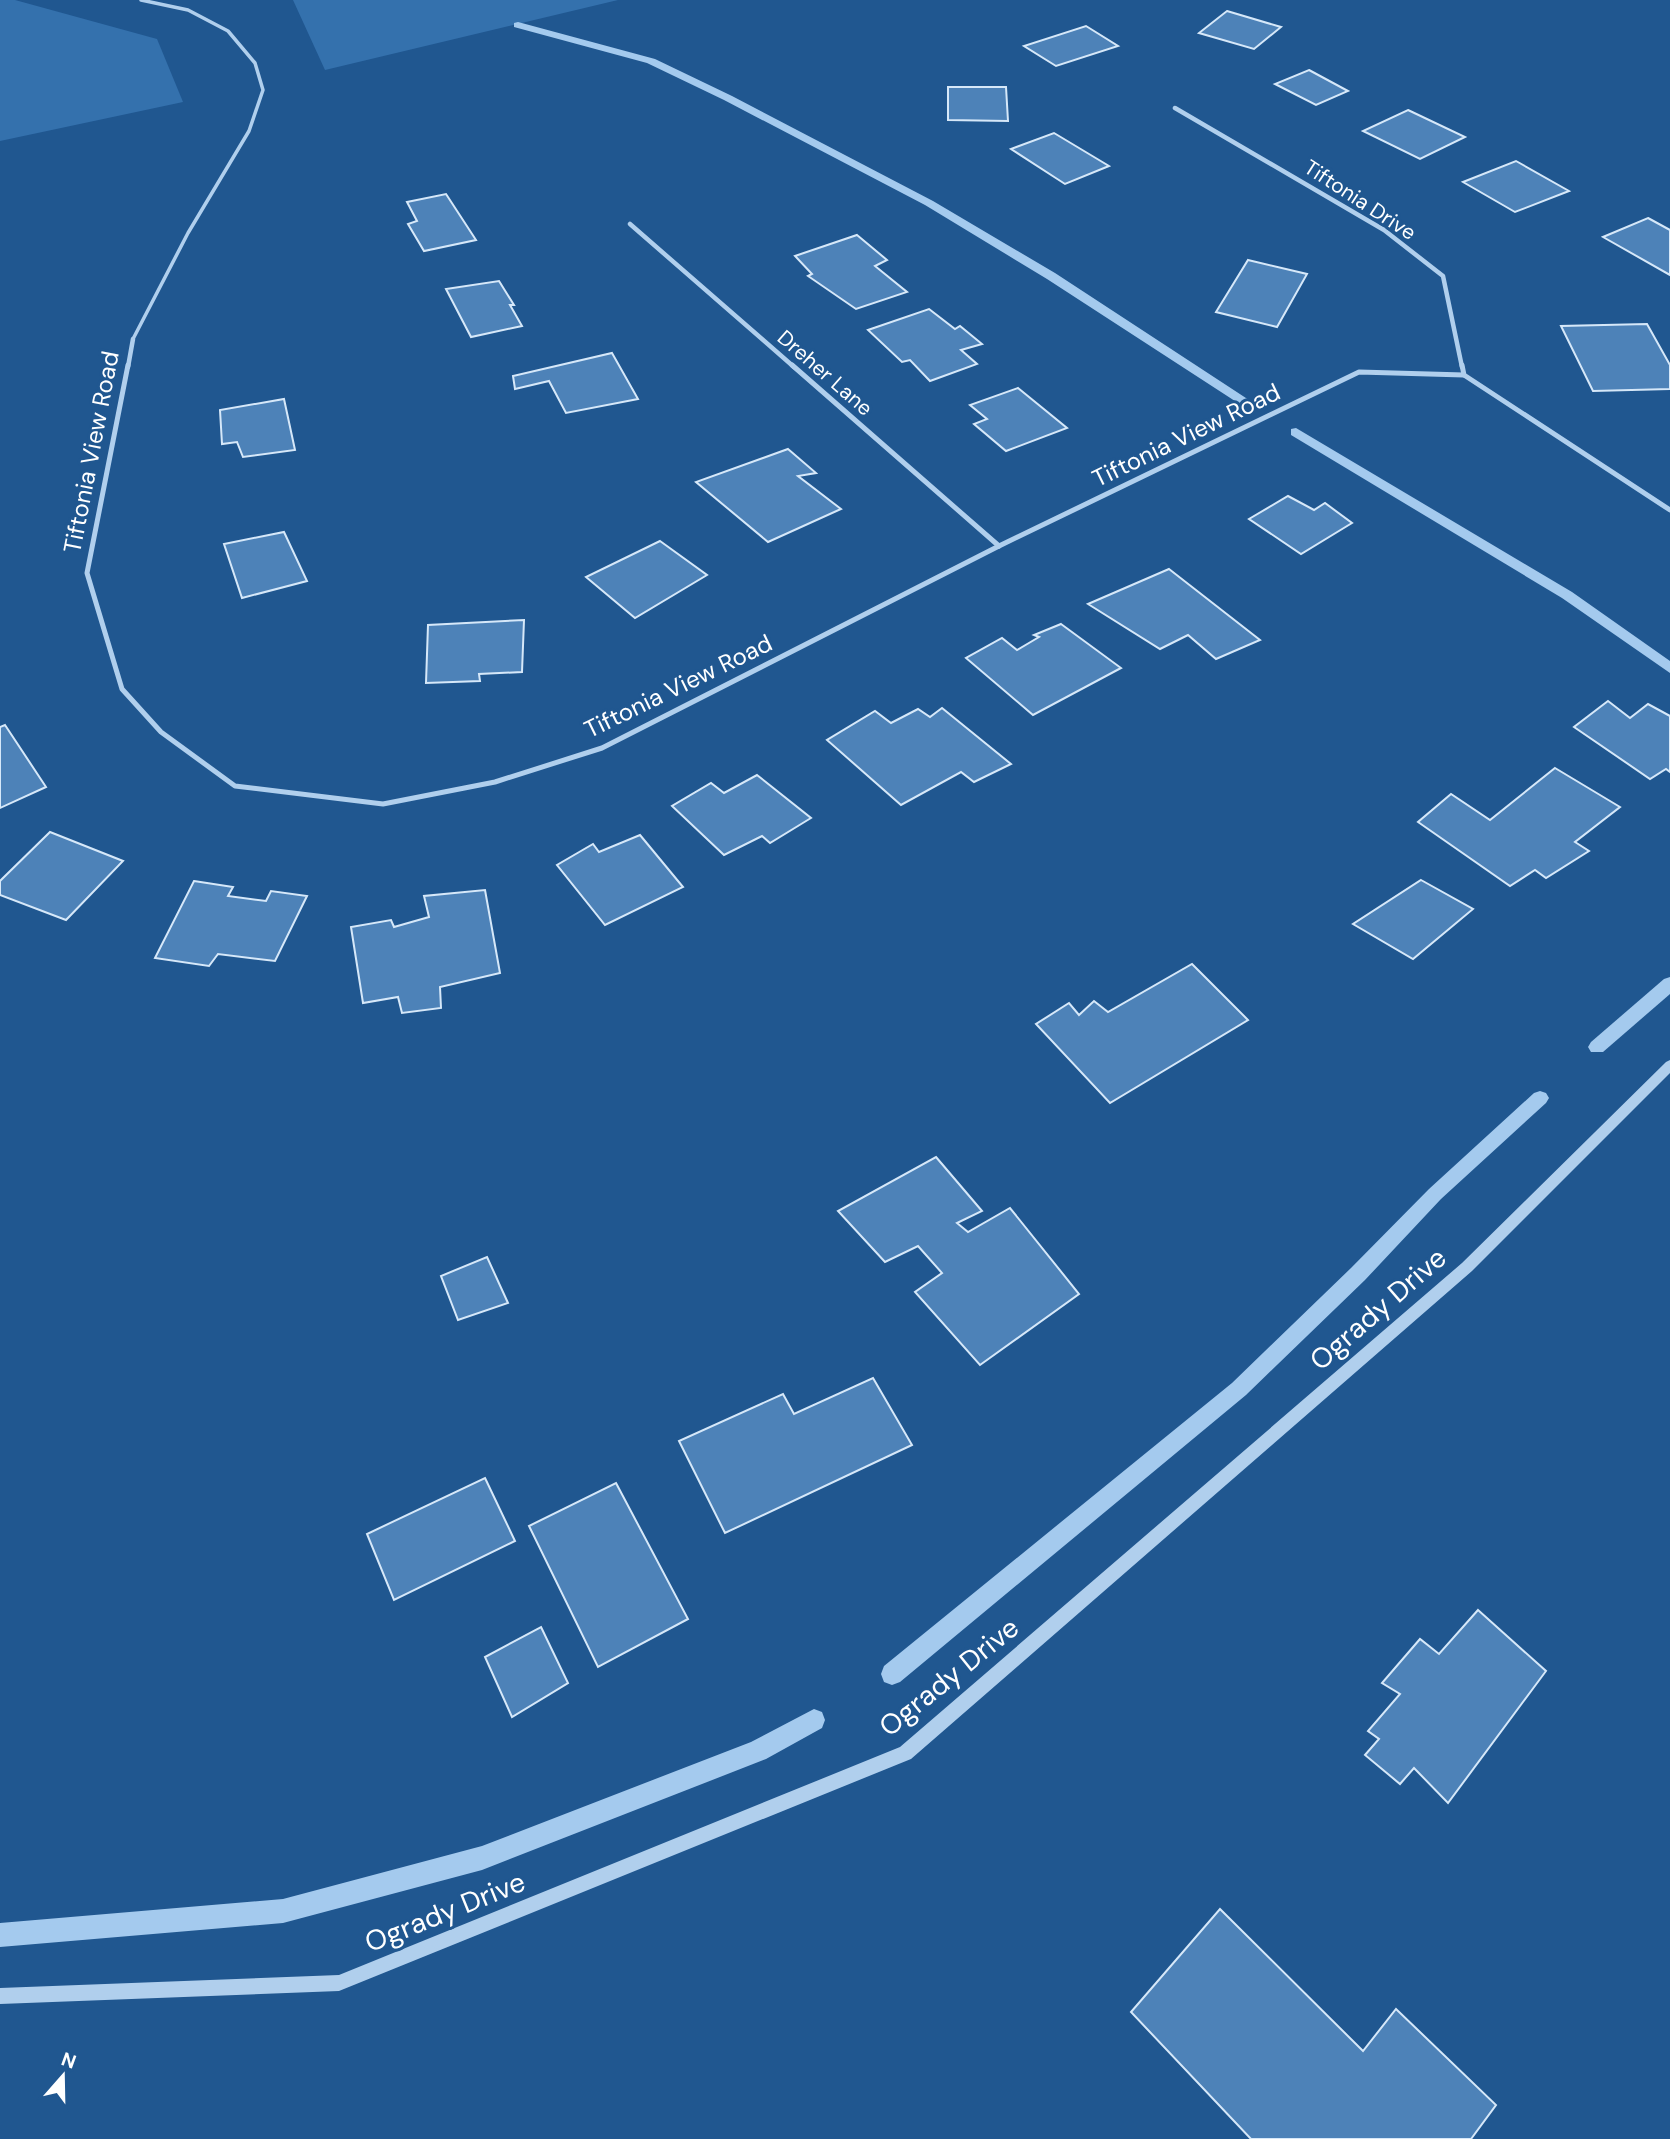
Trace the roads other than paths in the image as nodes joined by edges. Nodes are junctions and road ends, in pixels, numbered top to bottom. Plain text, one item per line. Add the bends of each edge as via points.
1 (141, 0) edge
2 (1175, 108) dead end
3 (630, 225) dead end
4 (133, 339) joint
5 (1464, 375) junction
6 (1670, 510) edge
7 (999, 546) junction
8 (1670, 1065) edge
9 (0, 1996) edge

1 - 4 lane via 182,7 212,19 238,38 257,67 263,89 254,119
2 - 5 street, Tiftonia Drive via 1384,230 1443,276
3 - 7 street, Dreher Lane
4 - 7 street, Tiftonia View Road via 87,573 122,690 161,732 235,786 383,804 495,782 602,748
5 - 6 street
5 - 7 street, Tiftonia View Road via 1359,372
8 - 9 street, Ogrady Drive via 1467,1267 905,1753 340,1983

